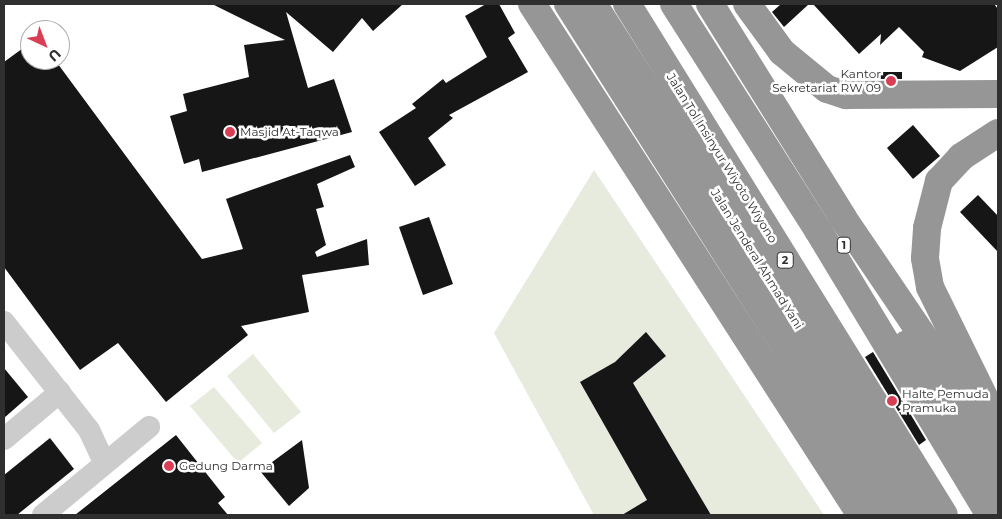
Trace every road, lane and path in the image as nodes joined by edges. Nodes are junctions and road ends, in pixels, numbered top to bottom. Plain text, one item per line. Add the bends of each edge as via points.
1 (532, 4) edge
2 (568, 4) edge
3 (593, 4) edge
4 (627, 4) edge
5 (674, 4) edge
6 (689, 4) edge
7 (710, 4) edge
8 (747, 4) edge
9 (998, 94) edge
10 (998, 133) edge
11 (4, 322) edge
12 (60, 392) junction
13 (149, 427) dead end
14 (998, 428) edge
15 (4, 439) edge
16 (998, 447) edge
17 (104, 462) junction
18 (998, 486) edge
19 (43, 515) edge
20 (861, 515) edge
21 (892, 515) edge
22 (919, 515) edge
23 (944, 515) edge
24 (990, 515) edge

1 - 20 highway
2 - 21 highway
3 - 22 highway, Jalan Jenderal Ahmad Yani
4 - 23 highway, Jalan Tol Insinyur Wiyoto Wiyono / 2
5 - 24 highway via 818,230
6 - 18 highway, 1
7 - 16 highway via 843,218
8 - 9 highway via 782,52 826,89 846,95
10 - 14 highway via 961,157 939,181 928,219 925,258 930,288
11 - 12 street
12 - 15 street
12 - 17 street via 89,430
13 - 17 street
17 - 19 street

